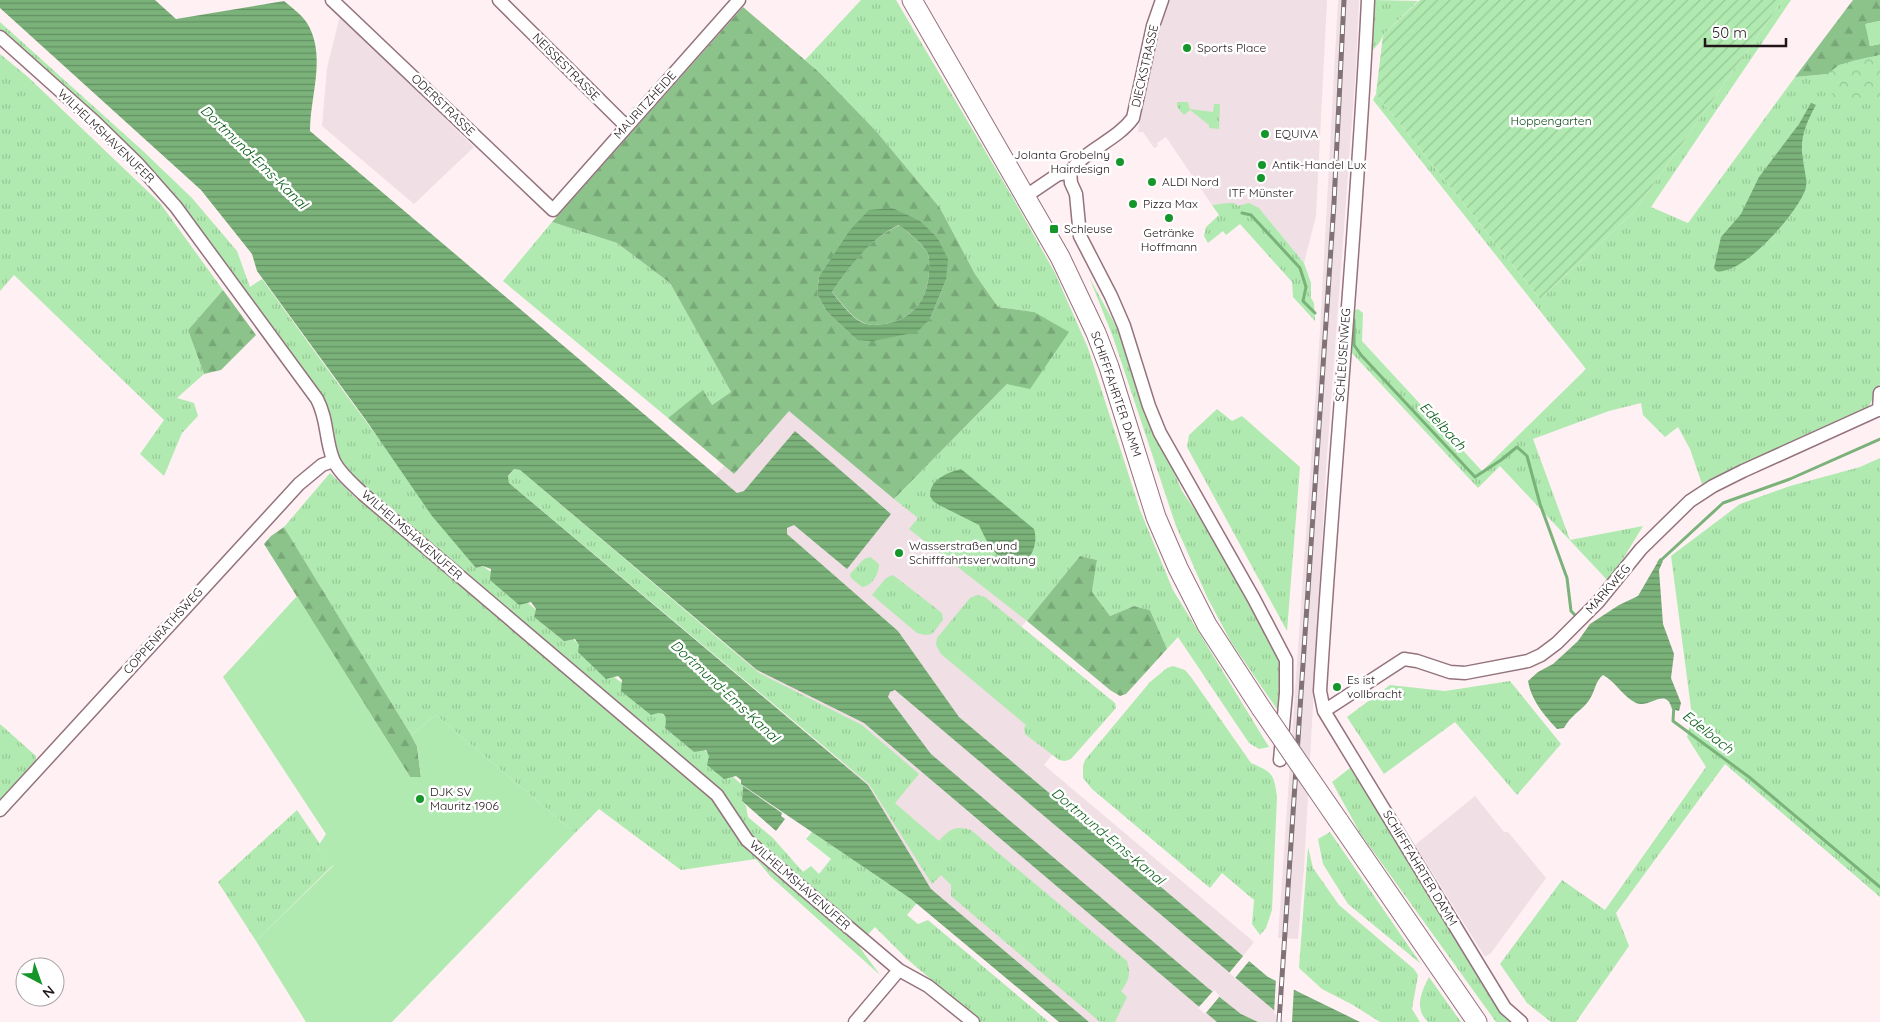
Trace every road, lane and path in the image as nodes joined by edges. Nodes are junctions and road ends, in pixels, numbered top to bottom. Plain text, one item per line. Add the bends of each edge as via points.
1 (332, 0) edge
2 (739, 0) edge
3 (912, 0) edge
4 (1162, 0) edge
5 (1368, 0) edge
6 (507, 3) edge
7 (0, 37) edge
8 (626, 126) junction
9 (1070, 172) junction
10 (1026, 196) junction
11 (554, 210) joint
12 (1880, 393) edge
13 (1880, 410) edge
14 (333, 461) junction
15 (1324, 710) junction
16 (1280, 760) dead end
17 (0, 810) edge
18 (899, 970) junction
19 (856, 1022) edge
20 (973, 1022) edge
21 (1476, 1022) edge
22 (1521, 1022) edge

1 - 11 street, ODERSTRASSE
2 - 8 street, MAURITZHEIDE
3 - 10 main road, SCHIFFFAHRTER DAMM
4 - 9 street, DIECKSTRASSE via 1153,26 1133,118 1126,128 1077,161
5 - 15 street, SCHLEUSENWEG via 1364,90 1328,543 1320,691
6 - 8 street, NEISSESTRASSE
7 - 14 street, WILHELMSHAVENUFER via 109,135 176,208 317,399 326,420
8 - 11 street, MAURITZHEIDE
9 - 10 street, DIECKSTRASSE
9 - 16 street via 1078,204 1080,236 1124,326 1160,433 1286,660
10 - 21 main road, SCHIFFFAHRTER DAMM, bridge via 1060,257 1096,333 1156,517 1207,625
12 - 13 street
13 - 15 street, MARKWEG via 1742,471 1690,501 1641,549 1598,602 1541,655 1528,661 1465,673 1404,659
14 - 17 street, COPPENRATHSWEG via 322,465 299,484
14 - 18 street, WILHELMSHAVENUFER via 364,494 717,794 747,840
15 - 22 street, SCHIFFFAHRTER DAMM via 1500,1000
18 - 19 street
18 - 20 street, WILHELMSHAVENUFER via 928,986

